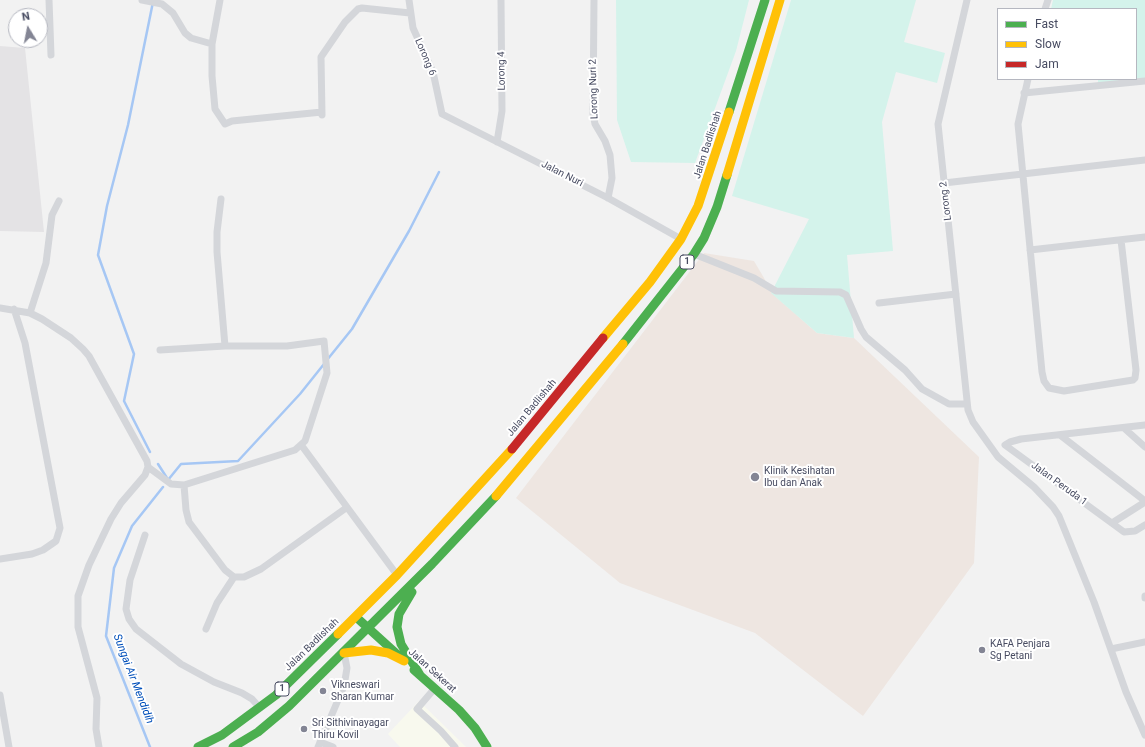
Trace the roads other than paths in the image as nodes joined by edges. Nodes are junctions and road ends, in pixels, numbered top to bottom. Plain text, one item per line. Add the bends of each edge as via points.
1 (50, 0) edge
2 (145, 0) edge
3 (220, 0) edge
4 (409, 0) edge
5 (501, 0) edge
6 (594, 0) edge
7 (765, 0) edge
8 (780, 0) edge
9 (967, 0) edge
10 (410, 13) junction
11 (212, 44) junction
12 (51, 55) dead end
13 (1028, 80) edge
14 (1145, 82) edge
15 (1024, 93) junction
16 (442, 114) joint
17 (497, 142) junction
18 (1145, 160) edge
19 (1022, 174) junction
20 (944, 183) junction
21 (608, 198) junction
22 (221, 199) dead end
23 (59, 201) dead end
24 (1145, 236) edge
25 (680, 239) junction
26 (1121, 240) junction
27 (1030, 250) junction
28 (694, 254) junction
29 (956, 294) junction
30 (879, 303) dead end
31 (0, 308) edge
32 (14, 309) junction
33 (30, 313) junction
34 (225, 346) junction
35 (160, 350) dead end
36 (967, 404) junction
37 (1145, 425) edge
38 (1124, 428) junction
39 (1060, 435) junction
40 (302, 446) junction
41 (1145, 446) edge
42 (148, 467) junction
43 (184, 485) junction
44 (1145, 502) edge
45 (346, 508) junction
46 (1112, 523) junction
47 (1145, 525) edge
48 (145, 536) dead end
49 (0, 559) edge
50 (432, 564) junction
51 (234, 576) junction
52 (397, 576) junction
53 (356, 617) junction
54 (206, 629) dead end
55 (369, 629) junction
56 (1145, 642) edge
57 (1111, 649) junction
58 (344, 653) junction
59 (404, 661) junction
60 (420, 675) junction
61 (435, 688) junction
62 (0, 695) edge
63 (260, 708) junction
64 (1145, 735) edge
65 (319, 744) edge
66 (9, 747) edge
67 (99, 747) edge
68 (198, 747) edge
69 (233, 747) edge
70 (333, 747) edge
71 (455, 747) edge
72 (487, 747) edge

1 - 12 street
2 - 11 street via 157,2 168,8 191,38
3 - 11 street
4 - 10 street, Lorong 6
5 - 17 street, Lorong 4 via 502,111
6 - 21 street, Lorong Nuri 2 via 593,114 610,155 612,178
7 - 25 main road, Jalan Badlishah / 1 via 710,174 694,217
8 - 28 main road, 1 via 717,207
9 - 20 street, Lorong 2 via 938,124
10 - 11 street via 362,8 345,22 321,57 322,113 232,121 225,124 215,109
10 - 16 street, Lorong 6 via 412,28 433,72
13 - 15 street
14 - 15 street
15 - 19 street via 1018,124
16 - 17 street, Jalan Nuri
17 - 21 street, Jalan Nuri
18 - 19 street
19 - 20 street
19 - 27 street
20 - 29 street, Lorong 2
21 - 25 street, Jalan Nuri
22 - 34 street via 217,252
23 - 33 street via 52,215 46,264
24 - 26 street
25 - 52 main road, Jalan Badlishah / 1 via 629,310 498,466
26 - 27 street
26 - 27 street via 1135,378 1064,391 1049,388 1044,382
28 - 36 street via 754,278 776,291 840,292 846,295 866,337 922,389 949,404
28 - 50 main road, 1 via 512,479
29 - 30 street
29 - 36 street, Lorong 2
31 - 32 street
32 - 33 street
32 - 49 street via 24,343 60,528 56,541 43,550
33 - 42 street via 71,338 89,356 143,451
34 - 35 street
34 - 40 street via 287,346 324,341 327,366 325,382
36 - 57 street via 976,427 1002,461 1034,488 1059,516
37 - 38 street
38 - 39 street
38 - 41 street
39 - 44 street
39 - 46 street, Jalan Peruda 1 via 1021,439 1005,445
40 - 43 street via 280,456
40 - 45 street
42 - 43 street via 171,484
42 - 67 street via 145,475 115,511 89,565 78,596 76,616 96,698
43 - 51 street via 189,522 225,570
44 - 46 street
45 - 51 street via 261,569 244,577
45 - 52 street
46 - 47 street, Jalan Peruda 1 via 1129,533
48 - 63 street via 130,580 126,609 129,619 136,629 180,664 242,693
50 - 55 main road, 1
50 - 60 main road via 405,603 399,614 397,627 407,656
51 - 54 street via 217,603
52 - 53 main road, Jalan Badlishah / 1
53 - 55 main road, Jalan Sekerat
53 - 63 main road, Jalan Badlishah / 1 via 282,690
55 - 58 main road, 1
55 - 59 main road, Jalan Sekerat
56 - 57 street
57 - 64 street
58 - 59 main road via 379,651
58 - 65 street via 347,668 344,686
58 - 69 main road, 1 via 274,720
59 - 60 main road, Jalan Sekerat
60 - 61 main road, Jalan Sekerat
61 - 71 street via 417,709
61 - 72 main road, Jalan Sekerat via 468,719
62 - 66 street
63 - 68 main road, Jalan Badlishah / 1 via 222,735
65 - 70 street

